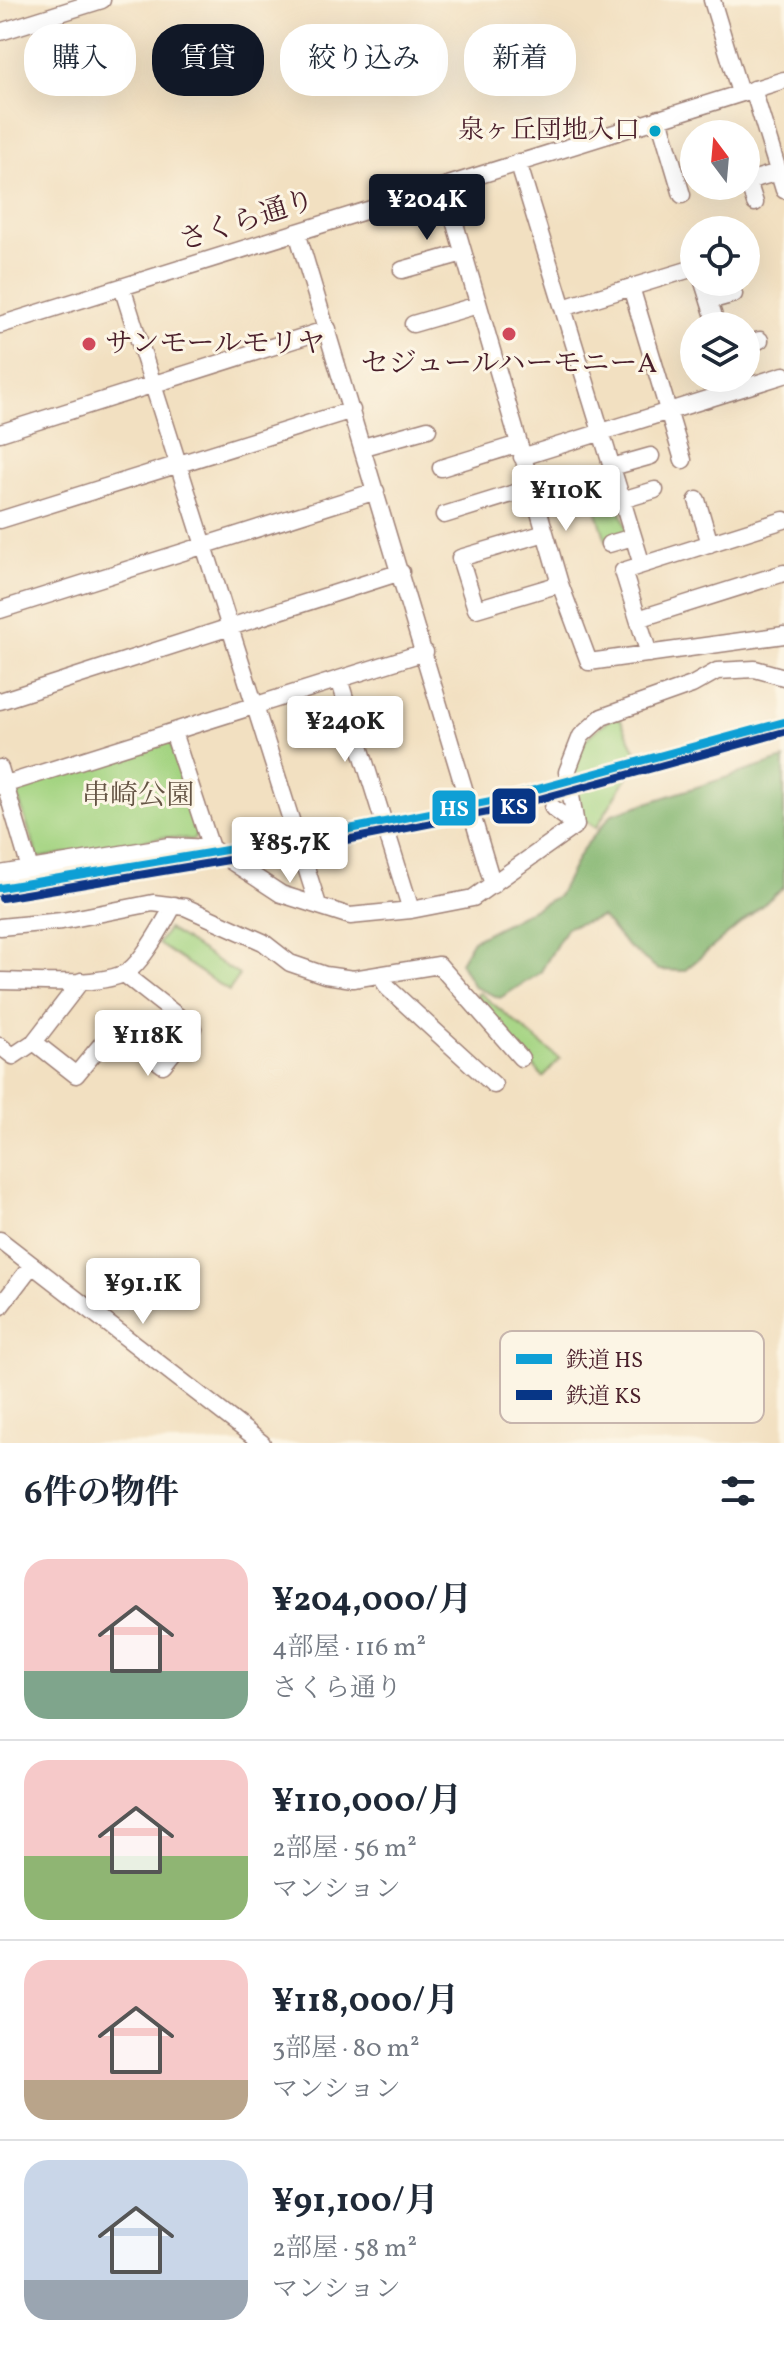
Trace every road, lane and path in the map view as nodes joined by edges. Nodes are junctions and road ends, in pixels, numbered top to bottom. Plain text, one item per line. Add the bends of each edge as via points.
1 (102, 0) edge
2 (712, 0) edge
3 (0, 32) edge
4 (784, 80) edge
5 (747, 91) junction
6 (659, 118) junction
7 (518, 162) junction
8 (778, 172) junction
9 (444, 186) junction
10 (680, 188) edge
11 (784, 190) edge
12 (755, 203) dead end
13 (297, 232) junction
14 (463, 253) junction
15 (402, 270) dead end
16 (680, 272) edge
17 (122, 287) junction
18 (631, 287) junction
19 (707, 296) edge
20 (727, 296) edge
21 (709, 301) junction
22 (478, 305) junction
23 (563, 308) junction
24 (713, 312) edge
25 (413, 324) dead end
26 (0, 325) edge
27 (328, 329) junction
28 (784, 375) edge
29 (760, 379) edge
30 (153, 385) junction
31 (715, 392) edge
32 (352, 410) junction
33 (669, 411) junction
34 (428, 429) dead end
35 (601, 432) junction
36 (0, 433) edge
37 (363, 447) junction
38 (520, 451) junction
39 (651, 456) dead end
40 (683, 460) dead end
41 (178, 464) junction
42 (612, 467) junction
43 (441, 468) dead end
44 (531, 488) junction
45 (655, 490) dead end
46 (376, 491) junction
47 (593, 494) dead end
48 (620, 494) junction
49 (697, 500) dead end
50 (444, 515) dead end
51 (0, 520) edge
52 (784, 520) edge
53 (545, 533) junction
54 (633, 537) junction
55 (609, 544) dead end
56 (710, 544) junction
57 (203, 546) junction
58 (642, 565) junction
59 (401, 572) junction
60 (784, 573) edge
61 (560, 584) junction
62 (0, 610) edge
63 (638, 619) junction
64 (229, 627) junction
65 (784, 635) edge
66 (425, 652) junction
67 (649, 654) junction
68 (784, 677) edge
69 (339, 679) junction
70 (0, 701) edge
71 (255, 706) junction
72 (173, 732) junction
73 (2, 780) edge
74 (553, 808) dead end
75 (576, 825) junction
76 (211, 848) junction
77 (30, 869) junction
78 (0, 874) edge
79 (493, 885) junction
80 (174, 905) junction
81 (318, 905) junction
82 (411, 910) junction
83 (0, 927) edge
84 (124, 974) junction
85 (381, 977) junction
86 (0, 981) edge
87 (81, 981) junction
88 (34, 1042) junction
89 (0, 1046) edge
90 (521, 1058) dead end
91 (494, 1085) dead end
92 (0, 1240) edge
93 (32, 1265) junction
94 (0, 1307) edge
95 (262, 1443) edge

1 - 3 street
2 - 5 street
4 - 5 street, さくら通り
5 - 6 street, さくら通り
5 - 8 street
6 - 7 street, さくら通り
6 - 10 street
7 - 9 street, さくら通り
7 - 23 street
8 - 11 street
8 - 12 street via 748,181
9 - 13 street, さくら通り
9 - 14 street
13 - 17 street, さくら通り
13 - 27 street
14 - 15 street
14 - 22 street
16 - 18 street
17 - 26 street, さくら通り
17 - 30 street
18 - 23 street
18 - 33 street
19 - 21 street
20 - 21 street
21 - 24 street
22 - 25 street
22 - 38 street
23 - 35 street
27 - 30 street
27 - 32 street
28 - 29 street
30 - 36 street
30 - 41 street
31 - 33 street
32 - 37 street
32 - 41 street
33 - 35 street
33 - 40 street
34 - 37 street
35 - 38 street
35 - 42 street
37 - 46 street
38 - 43 street
38 - 44 street
39 - 42 street
41 - 51 street
41 - 57 street
42 - 48 street
44 - 50 street
44 - 53 street
45 - 48 street
46 - 57 street
46 - 59 street
47 - 48 street
48 - 54 street
49 - 56 street
52 - 56 street
53 - 61 street
53 - 61 street via 460,558 476,609
54 - 55 street
54 - 58 street
56 - 58 street
57 - 62 street
57 - 64 street
58 - 63 street via 623,571
59 - 64 street
59 - 66 street
60 - 63 street
61 - 67 street via 589,662
63 - 67 street
64 - 70 street
64 - 71 street
65 - 67 street
66 - 69 street
66 - 79 street
68 - 75 street via 755,669 717,671 602,717 581,736 567,772
69 - 71 street
69 - 82 street
71 - 72 street
71 - 81 street
72 - 73 street
72 - 76 street
73 - 77 street
74 - 75 street
75 - 79 street
76 - 77 street via 169,846
76 - 81 street via 281,894
77 - 78 street
79 - 82 street via 473,898
80 - 83 street via 153,903
80 - 84 street
80 - 85 street via 263,942 290,963 353,979
81 - 82 street via 350,916
84 - 87 street
84 - 88 street via 193,1028 163,1065 114,1029 76,1075
85 - 90 street via 439,965
85 - 91 street
86 - 87 street
87 - 88 street
88 - 89 street via 13,1056
92 - 93 street
93 - 94 street
93 - 95 street

